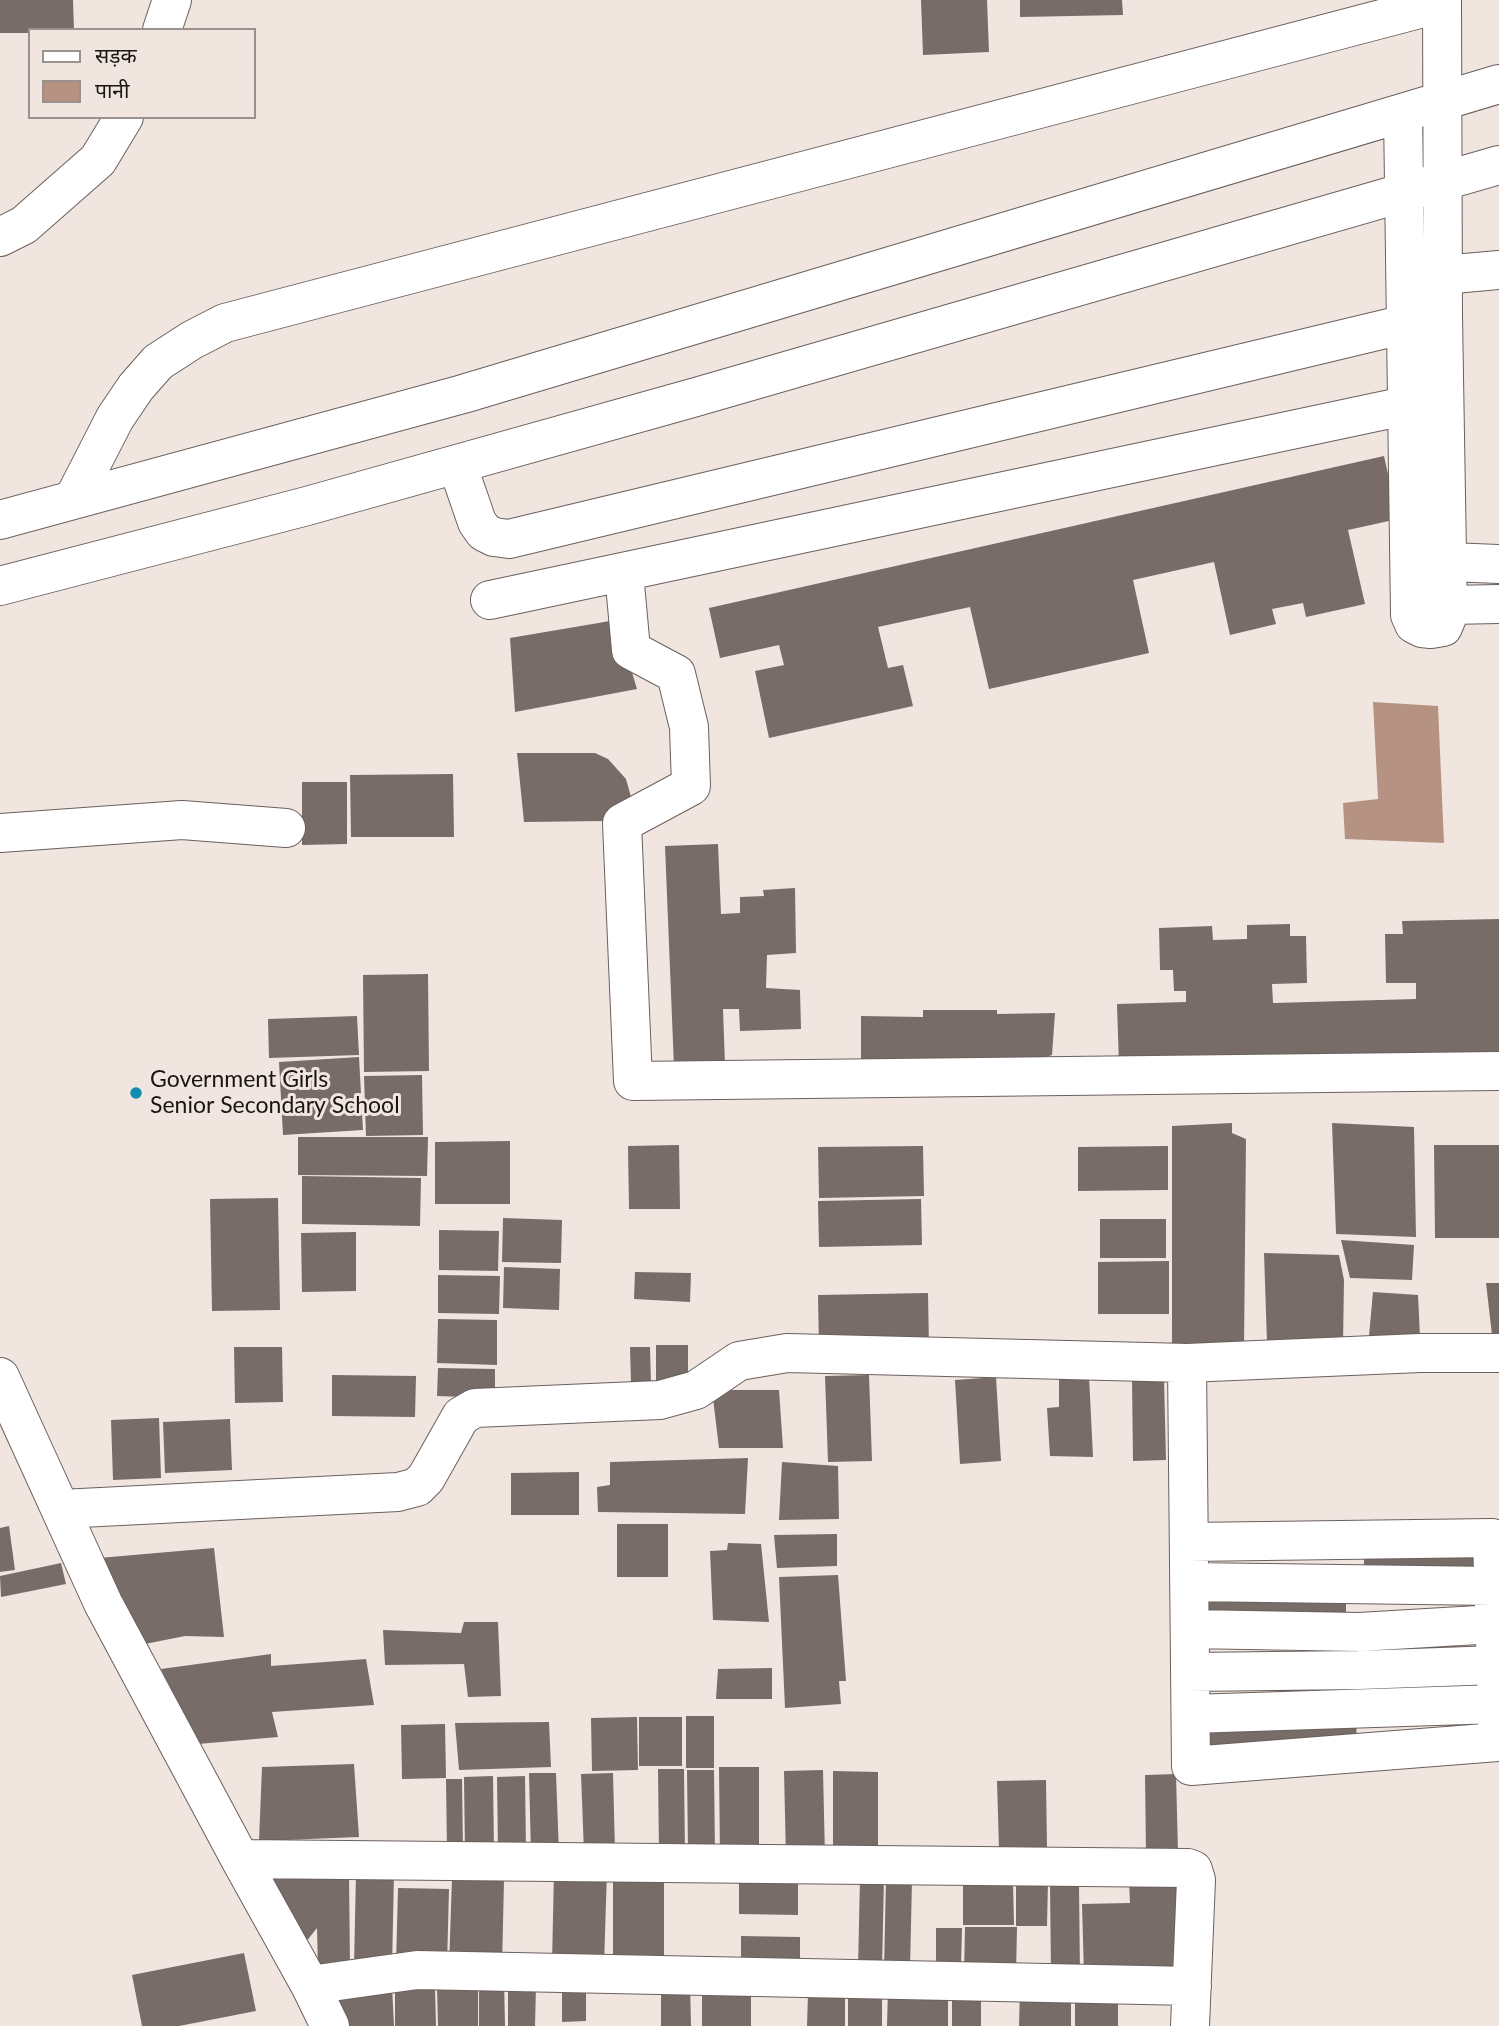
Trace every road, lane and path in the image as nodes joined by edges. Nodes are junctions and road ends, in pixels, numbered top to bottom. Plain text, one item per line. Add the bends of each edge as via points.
1 (172, 0) edge
2 (1442, 2) edge
3 (163, 28) edge
4 (1491, 87) edge
5 (1443, 102) junction
6 (1403, 113) junction
7 (123, 119) edge
8 (1499, 165) edge
9 (1443, 180) junction
10 (1397, 194) junction
11 (0, 237) edge
12 (1499, 270) edge
13 (1443, 275) junction
14 (1425, 319) junction
15 (1445, 398) junction
16 (1408, 405) junction
17 (457, 464) junction
18 (73, 500) junction
19 (0, 520) edge
20 (1448, 562) junction
21 (1499, 564) edge
22 (624, 573) junction
23 (0, 586) edge
24 (490, 600) dead end
25 (1448, 604) junction
26 (1499, 604) edge
27 (286, 828) dead end
28 (0, 833) edge
29 (1499, 1071) edge
30 (1499, 1353) edge
31 (1187, 1363) junction
32 (0, 1377) edge
33 (61, 1509) junction
34 (1357, 1541) junction
35 (1189, 1542) junction
36 (1189, 1582) junction
37 (1358, 1584) junction
38 (1494, 1586) junction
39 (1495, 1624) junction
40 (1190, 1629) junction
41 (1359, 1632) junction
42 (1496, 1665) junction
43 (1359, 1671) junction
44 (1190, 1672) junction
45 (1497, 1704) junction
46 (1360, 1710) junction
47 (1191, 1714) junction
48 (1361, 1754) junction
49 (240, 1859) junction
50 (310, 1985) junction
51 (1192, 1986) junction
52 (330, 2026) edge
53 (1190, 2026) edge

1 - 3 street
2 - 5 street
2 - 18 street via 225,323 158,362 136,387
4 - 5 street
5 - 6 street
5 - 9 street
6 - 10 street
6 - 18 street via 464,394
7 - 11 street via 98,160 24,225
8 - 9 street
9 - 10 street
9 - 13 street
10 - 14 street
10 - 17 street
12 - 13 street
13 - 14 street
14 - 15 street
14 - 16 street
14 - 17 street via 509,539 484,532 477,522
15 - 16 street
15 - 20 street
16 - 22 street
16 - 25 street via 1410,615 1422,628 1443,627
17 - 23 street
18 - 19 street
20 - 21 street
20 - 25 street
22 - 24 street
22 - 29 street via 631,650 676,674 689,727 691,786 622,823 633,1081
25 - 26 street
27 - 28 street via 181,820
30 - 31 street
31 - 33 street via 787,1353 739,1361 696,1390 660,1401 475,1408 461,1416 426,1478 417,1487 398,1492
31 - 35 street
32 - 33 street
33 - 49 street via 103,1603
34 - 35 street
34 - 37 street
34 - 38 street via 1492,1538
35 - 36 street
36 - 37 street
36 - 40 street
37 - 38 street
37 - 41 street
38 - 39 street
39 - 41 street
39 - 42 street
40 - 41 street
40 - 44 street
41 - 43 street
42 - 43 street
42 - 45 street
43 - 44 street
43 - 46 street
44 - 47 street
45 - 46 street
45 - 48 street via 1498,1742
46 - 47 street
46 - 48 street
47 - 48 street via 1191,1766
49 - 50 street
49 - 51 street via 1188,1868 1196,1880
50 - 51 street via 417,1970
50 - 52 street
51 - 53 street

